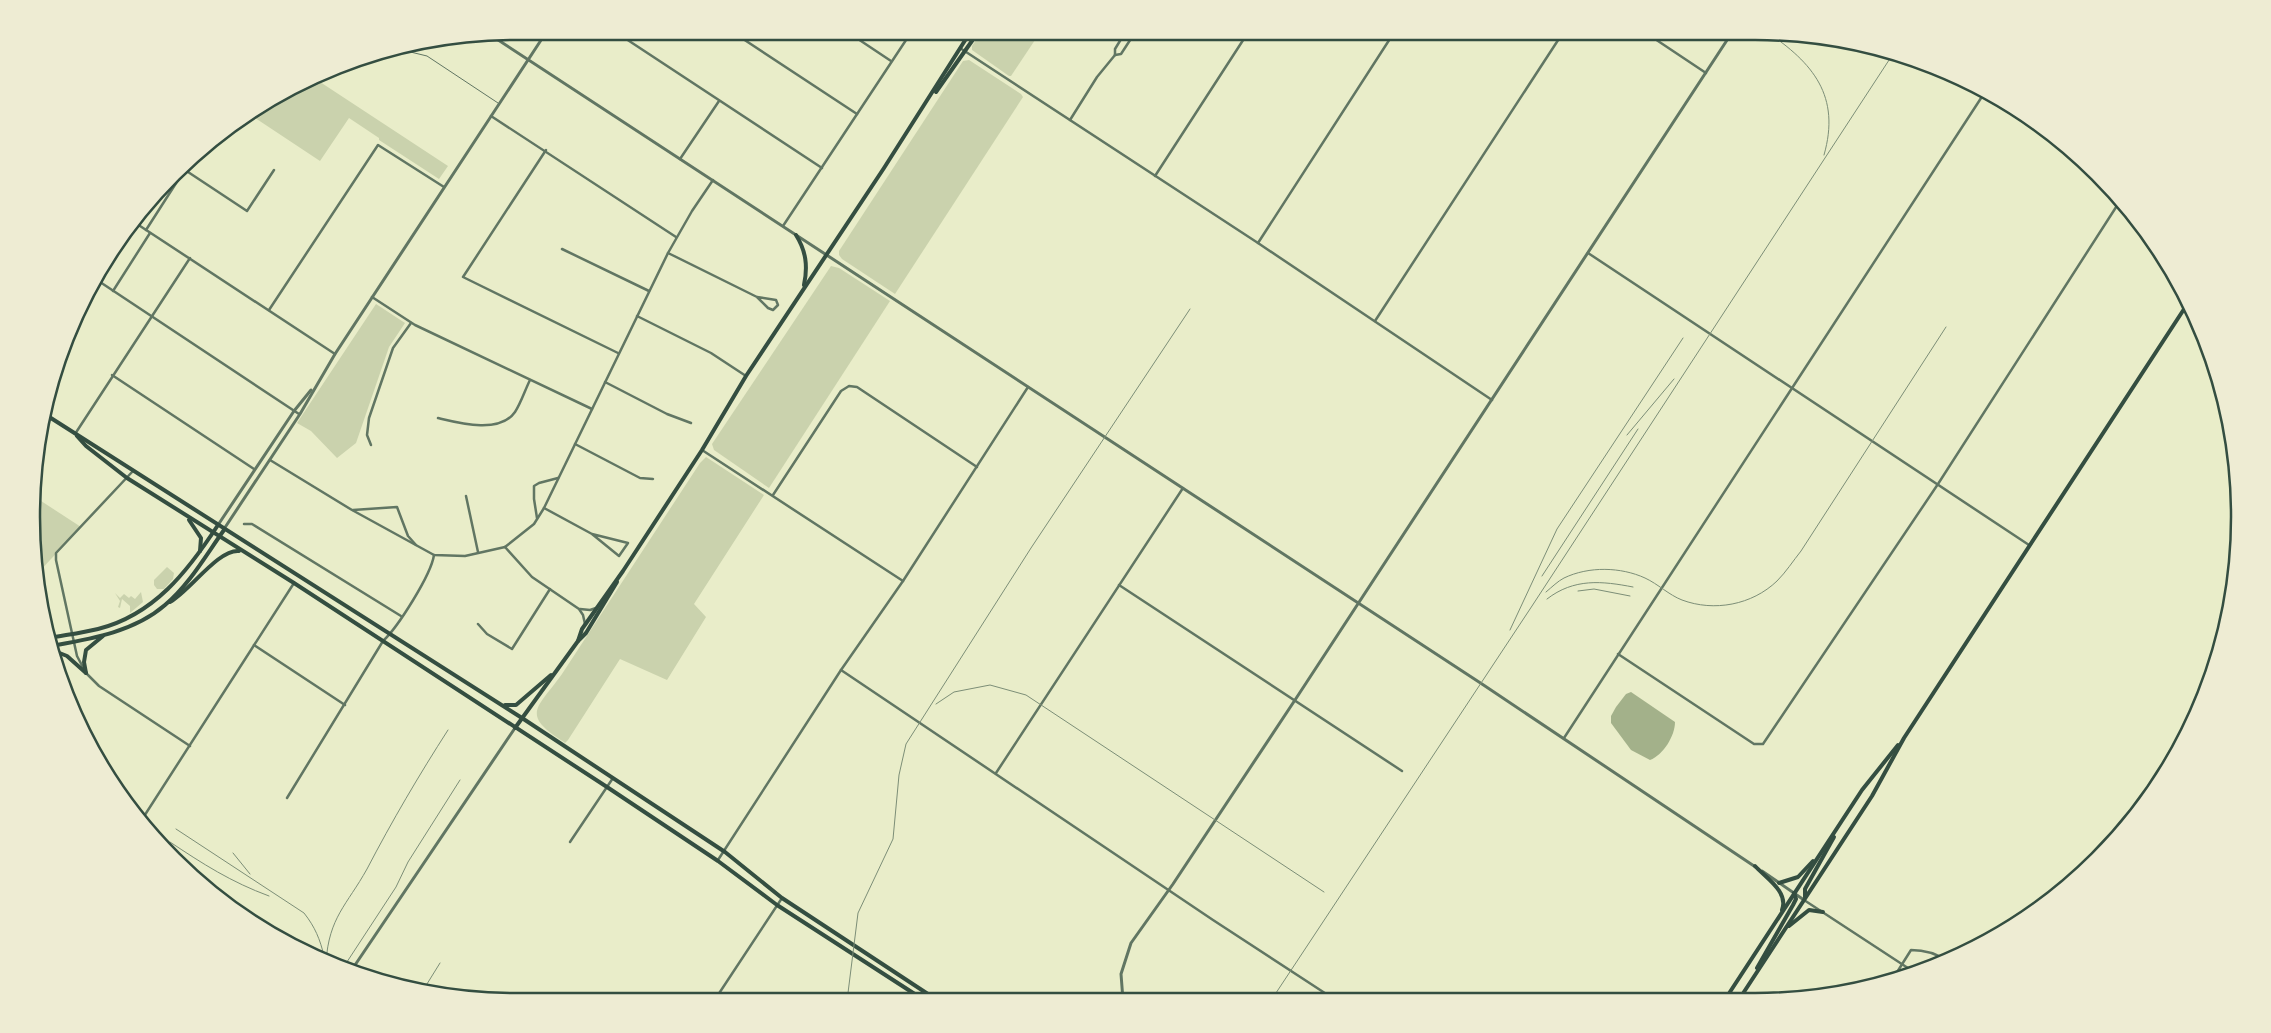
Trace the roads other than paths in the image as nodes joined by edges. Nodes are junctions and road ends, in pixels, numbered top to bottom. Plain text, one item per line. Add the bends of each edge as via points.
1 (541, 40) edge
2 (628, 40) edge
3 (745, 40) edge
4 (860, 40) edge
5 (906, 40) edge
6 (965, 40) edge
7 (973, 40) edge
8 (1120, 40) edge
9 (1130, 40) edge
10 (1243, 40) edge
11 (1389, 40) edge
12 (1558, 40) edge
13 (1656, 40) edge
14 (1727, 40) edge
15 (499, 41) edge
16 (960, 48) junction
17 (411, 52) edge
18 (966, 52) junction
19 (1115, 55) junction
20 (528, 59) junction
21 (892, 61) junction
22 (1706, 73) junction
23 (1981, 98) edge
24 (719, 101) junction
25 (499, 104) junction
26 (922, 110) junction
27 (857, 114) junction
28 (492, 116) junction
29 (1070, 120) junction
30 (546, 150) junction
31 (680, 159) junction
32 (822, 168) junction
33 (274, 170) dead end
34 (187, 173) edge
35 (1155, 176) junction
36 (712, 180) junction
37 (173, 187) edge
38 (444, 188) junction
39 (2117, 206) edge
40 (139, 225) edge
41 (783, 226) junction
42 (146, 230) junction
43 (150, 233) junction
44 (796, 234) junction
45 (677, 237) junction
46 (1258, 243) junction
47 (562, 249) dead end
48 (668, 253) junction
49 (1588, 253) junction
50 (825, 255) junction
51 (190, 258) junction
52 (101, 283) edge
53 (803, 288) junction
54 (113, 291) junction
55 (649, 291) junction
56 (372, 297) junction
57 (757, 297) junction
58 (269, 310) junction
59 (2184, 310) edge
60 (637, 316) junction
61 (152, 317) junction
62 (1374, 321) junction
63 (411, 323) junction
64 (618, 353) junction
65 (335, 354) junction
66 (112, 375) junction
67 (746, 376) junction
68 (530, 380) junction
69 (605, 382) junction
70 (317, 383) junction
71 (1028, 387) junction
72 (1792, 387) junction
73 (1492, 400) junction
74 (592, 410) junction
75 (294, 411) junction
76 (300, 414) junction
77 (50, 418) edge
78 (438, 418) dead end
79 (691, 423) dead end
80 (75, 434) junction
81 (574, 444) junction
82 (371, 445) dead end
83 (702, 450) junction
84 (270, 460) junction
85 (977, 467) junction
86 (254, 469) junction
87 (133, 471) junction
88 (127, 478) junction
89 (558, 478) junction
90 (652, 480) dead end
91 (1938, 484) junction
92 (1183, 488) junction
93 (772, 495) junction
94 (466, 496) dead end
95 (544, 508) junction
96 (352, 510) junction
97 (184, 515) junction
98 (537, 518) junction
99 (244, 524) dead end
100 (218, 526) junction
101 (224, 530) junction
102 (213, 533) junction
103 (592, 534) junction
104 (219, 537) junction
105 (2029, 545) junction
106 (505, 547) junction
107 (418, 548) junction
108 (243, 552) junction
109 (478, 552) junction
110 (199, 553) junction
111 (434, 555) junction
112 (623, 571) junction
113 (903, 581) junction
114 (294, 583) junction
115 (1119, 586) junction
116 (550, 589) junction
117 (1359, 603) junction
118 (164, 606) junction
119 (596, 608) junction
120 (579, 609) junction
121 (402, 616) junction
122 (478, 624) dead end
123 (585, 624) junction
124 (73, 634) junction
125 (390, 634) junction
126 (104, 635) junction
127 (55, 637) edge
128 (383, 641) junction
129 (578, 641) junction
130 (74, 642) junction
131 (254, 645) junction
132 (58, 646) edge
133 (60, 652) edge
134 (1618, 654) junction
135 (559, 669) junction
136 (841, 670) junction
137 (86, 673) junction
138 (1295, 700) junction
139 (498, 703) junction
140 (345, 705) junction
141 (522, 718) junction
142 (515, 728) junction
143 (1564, 738) junction
144 (1904, 738) junction
145 (190, 746) junction
146 (1402, 771) dead end
147 (996, 774) junction
148 (613, 778) junction
149 (607, 787) junction
150 (287, 798) dead end
151 (145, 815) edge
152 (1842, 821) junction
153 (570, 842) dead end
154 (725, 852) junction
155 (1817, 858) junction
156 (718, 861) junction
157 (1755, 866) junction
158 (1779, 883) junction
159 (1168, 890) junction
160 (1794, 893) junction
161 (782, 898) junction
162 (1804, 900) junction
163 (777, 905) junction
164 (1823, 912) junction
165 (1779, 918) junction
166 (1784, 931) junction
167 (1940, 956) edge
168 (1903, 964) junction
169 (355, 965) edge
170 (1908, 968) edge
171 (1898, 971) edge
172 (1753, 978) junction
173 (719, 993) edge
174 (913, 993) edge
175 (926, 993) edge
176 (1122, 993) edge
177 (1325, 993) edge
178 (1729, 993) edge
179 (1743, 993) edge

1 - 20 street
2 - 24 street
3 - 27 street
4 - 21 street
5 - 21 street
6 - 16 main road
7 - 18 main road
8 - 19 street
9 - 19 street via 1121,54
10 - 35 street
11 - 46 street
12 - 62 street
13 - 22 street
14 - 22 street
15 - 20 street
16 - 18 street
16 - 26 main road
17 - 25 lane via 428,56
18 - 26 main road
18 - 29 street
19 - 29 street
20 - 25 street
20 - 31 street
21 - 27 street
22 - 49 street
23 - 72 street
24 - 31 street
24 - 32 street
25 - 28 street
26 - 50 main road
27 - 32 street
28 - 30 street
28 - 38 street
29 - 35 street
30 - 45 street
30 - 64 street via 463,276
31 - 36 street
32 - 41 street
33 - 34 street via 247,211
35 - 46 street
36 - 41 street
36 - 45 street
37 - 42 street
38 - 56 street
38 - 58 street via 378,145
39 - 91 street
40 - 42 street
41 - 44 street
42 - 43 street
43 - 51 street
43 - 54 street
44 - 50 street
44 - 53 main road via 807,264
45 - 48 street
46 - 62 street
47 - 55 street
48 - 55 street
48 - 57 street
49 - 72 street
49 - 73 street
50 - 53 main road
50 - 71 street
51 - 58 street
51 - 61 street
52 - 54 street
53 - 67 main road
54 - 61 street
55 - 60 street
56 - 63 street
56 - 65 street
57 - 57 street via 773,310 778,305 776,300
58 - 65 street
59 - 105 main road
60 - 64 street
60 - 67 street via 711,353
61 - 66 street
61 - 75 street
62 - 73 street
63 - 68 street
63 - 82 street via 393,348 369,418 366,435
64 - 69 street
65 - 70 street
66 - 80 street
66 - 86 street
67 - 83 main road
68 - 74 street
68 - 78 street via 514,413 504,421 476,426
69 - 74 street
69 - 79 street
70 - 75 street
70 - 76 street
71 - 85 street
71 - 92 street
72 - 91 street
72 - 134 street
73 - 117 street
74 - 81 street
75 - 76 street
75 - 86 street
76 - 84 street
77 - 80 main road
80 - 87 main road
80 - 88 main road
81 - 89 street
81 - 90 street via 640,478
83 - 93 street
83 - 112 main road
84 - 96 street
84 - 101 street
85 - 93 street via 857,387 848,386 841,391
85 - 113 street
86 - 100 street
87 - 88 street
87 - 100 main road
88 - 97 main road
88 - 124 street via 56,553
89 - 95 street
89 - 98 street via 534,486
91 - 105 street
91 - 134 street via 1763,744 1754,744
92 - 115 street
92 - 117 street
93 - 113 street
94 - 109 street
95 - 98 street
95 - 103 street
96 - 107 street
96 - 107 street via 397,507 408,536
97 - 102 main road
97 - 110 main road via 199,532
98 - 106 street
99 - 121 street via 252,524
100 - 101 main road
100 - 102 main road
101 - 104 main road
101 - 125 main road
102 - 104 main road
102 - 110 main road
103 - 103 street via 619,556 628,543 601,536
104 - 108 main road
104 - 118 main road via 185,584
105 - 144 main road
106 - 109 street
106 - 116 street via 532,577
107 - 111 street
108 - 114 main road
108 - 118 main road via 231,551 223,555
109 - 111 street via 465,556
110 - 124 main road via 176,583 143,609 112,625
111 - 121 street
112 - 119 main road
112 - 129 main road via 606,603
113 - 136 street
114 - 128 main road
114 - 131 street
115 - 138 street
115 - 147 street
116 - 120 street
116 - 122 street via 512,649 487,634
117 - 138 street
117 - 143 street
118 - 126 main road via 131,626
119 - 120 street
119 - 123 main road
120 - 123 street
121 - 125 street
123 - 129 main road
124 - 127 main road
124 - 130 street
125 - 128 street
125 - 139 main road
126 - 130 main road
126 - 137 main road via 86,650
128 - 140 street
128 - 142 main road
129 - 135 main road
130 - 132 main road
130 - 137 street
131 - 140 street
131 - 145 street
133 - 137 main road
134 - 143 street
135 - 139 main road via 516,705
135 - 141 main road
136 - 147 street
136 - 154 street
137 - 145 street via 99,686
138 - 146 street
138 - 159 street
139 - 141 main road
140 - 150 street
141 - 142 main road
141 - 148 main road
142 - 149 main road
142 - 169 street
143 - 157 street
144 - 152 main road via 1869,780
144 - 162 main road via 1872,796
145 - 151 street
147 - 159 street
148 - 149 street
148 - 154 main road
149 - 153 street
149 - 156 main road
152 - 155 main road
152 - 162 main road via 1805,889
154 - 156 street
154 - 161 main road
155 - 158 main road via 1798,877
155 - 160 main road
156 - 163 main road
157 - 158 street
157 - 165 main road via 1782,894 1784,902
158 - 160 street
159 - 176 street via 1131,943 1121,974
159 - 177 street
160 - 162 street
160 - 165 main road
160 - 172 main road via 1796,899
161 - 163 street
161 - 175 main road
162 - 164 street
162 - 166 main road
163 - 173 street
163 - 174 main road
164 - 166 main road via 1806,912
164 - 168 street
165 - 178 main road
166 - 172 main road
167 - 168 street via 1911,950
168 - 170 street
168 - 171 street
172 - 179 main road

